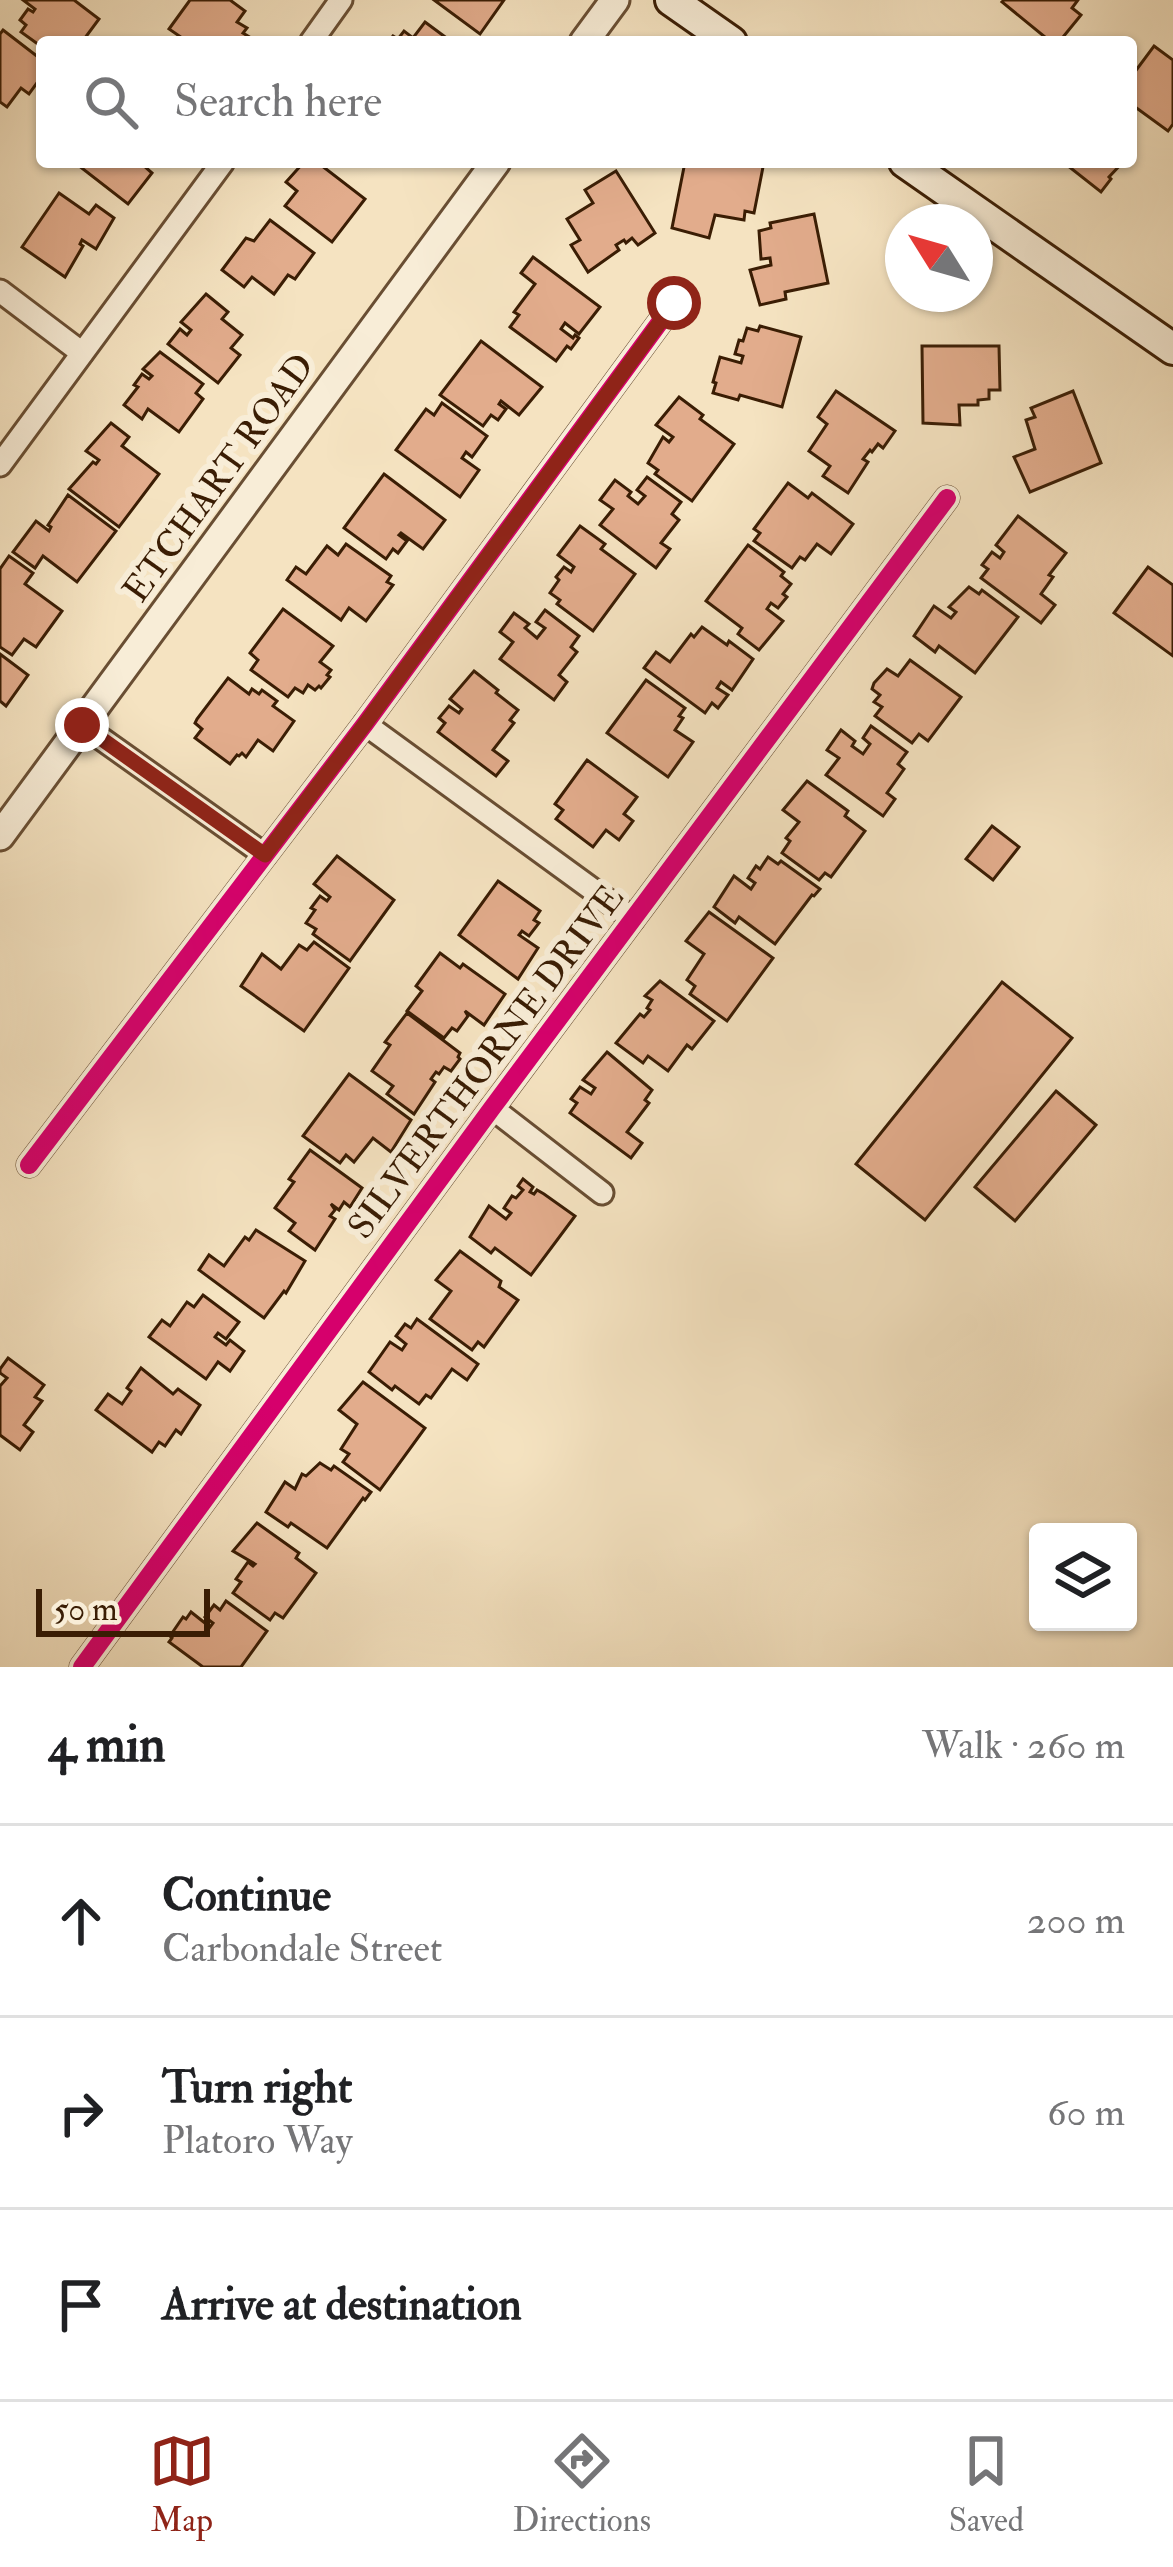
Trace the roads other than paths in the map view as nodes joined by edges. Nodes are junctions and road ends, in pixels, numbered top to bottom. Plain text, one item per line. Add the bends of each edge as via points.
1 (340, 0) edge
2 (615, 0) edge
3 (671, 0) edge
4 (315, 36) edge
5 (588, 36) edge
6 (722, 36) edge
7 (219, 168) edge
8 (492, 168) edge
9 (914, 168) edge
10 (0, 291) edge
11 (674, 303) dead end
12 (1173, 349) edge
13 (82, 353) junction
14 (0, 465) edge
15 (947, 498) dead end
16 (365, 724) junction
17 (82, 725) junction
18 (0, 836) edge
19 (265, 855) junction
20 (633, 919) junction
21 (492, 1108) junction
22 (29, 1165) dead end
23 (602, 1193) dead end
24 (82, 1667) edge

1 - 4 street
2 - 5 street
3 - 6 main road
7 - 13 street
8 - 17 street, ETCHART ROAD
9 - 12 main road
10 - 13 street
11 - 16 street
13 - 14 street
15 - 20 street, SILVERTHORNE DRIVE
16 - 19 street
16 - 20 street
17 - 18 street, ETCHART ROAD
17 - 19 street
19 - 22 street
20 - 21 street, SILVERTHORNE DRIVE
21 - 23 street
21 - 24 street, SILVERTHORNE DRIVE

